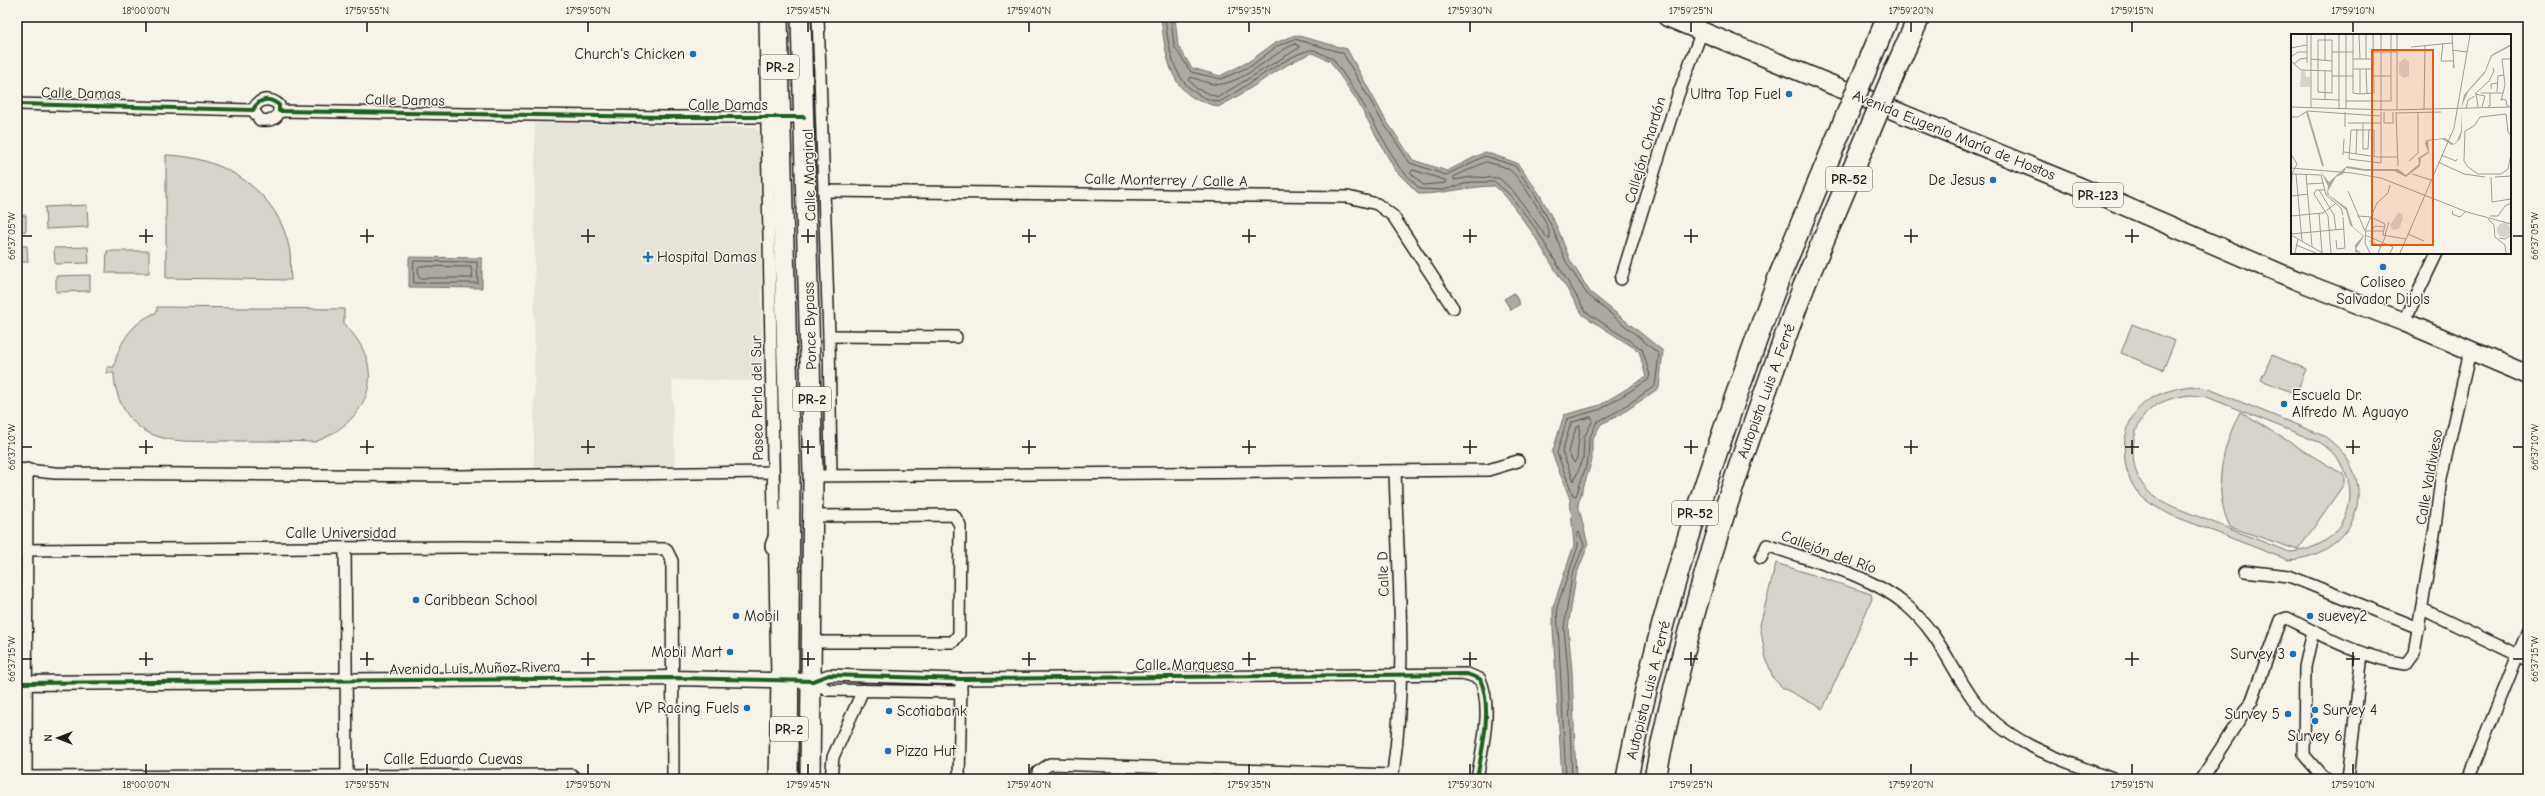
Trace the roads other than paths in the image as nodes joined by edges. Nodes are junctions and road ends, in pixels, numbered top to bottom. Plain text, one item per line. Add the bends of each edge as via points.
1 (765, 17) edge
2 (778, 17) edge
3 (801, 17) edge
4 (818, 17) edge
5 (1667, 17) edge
6 (1888, 17) edge
7 (1919, 17) edge
8 (1702, 31) junction
9 (17, 104) edge
10 (253, 110) junction
11 (279, 111) junction
12 (774, 117) junction
13 (804, 117) junction
14 (824, 191) junction
15 (2436, 254) edge
16 (1621, 279) dead end
17 (1453, 308) dead end
18 (2404, 322) junction
19 (829, 336) junction
20 (956, 337) dead end
21 (2470, 351) junction
22 (2528, 375) edge
23 (1518, 461) dead end
24 (22, 469) edge
25 (1395, 471) junction
26 (773, 472) junction
27 (822, 476) junction
28 (790, 504) junction
29 (813, 516) junction
30 (775, 546) junction
31 (345, 548) junction
32 (22, 550) edge
33 (1761, 558) dead end
34 (2245, 571) dead end
35 (2422, 609) junction
36 (2419, 628) junction
37 (2528, 630) edge
38 (2313, 631) junction
39 (812, 642) junction
40 (2362, 654) junction
41 (2517, 656) junction
42 (2528, 660) edge
43 (1400, 676) junction
44 (912, 677) junction
45 (673, 678) junction
46 (783, 679) junction
47 (961, 679) junction
48 (346, 681) junction
49 (813, 681) junction
50 (22, 683) edge
51 (863, 690) junction
52 (911, 692) junction
53 (961, 692) junction
54 (347, 774) junction
55 (21, 777) edge
56 (1393, 777) edge
57 (120, 778) edge
58 (255, 778) edge
59 (575, 779) edge
60 (673, 779) edge
61 (775, 779) edge
62 (788, 779) edge
63 (810, 779) edge
64 (831, 779) edge
65 (959, 779) edge
66 (1038, 779) edge
67 (1477, 779) edge
68 (1626, 779) edge
69 (1655, 779) edge
70 (2113, 779) edge
71 (2201, 779) edge
72 (2327, 779) edge
73 (2348, 779) edge
74 (2468, 779) edge

1 - 12 street, Paseo Perla del Sur
2 - 12 highway, Ponce Bypass / PR-2
3 - 13 highway, Ponce Bypass / PR-2
4 - 14 street, Calle Marginal
5 - 8 main road, Avenida Eugenio María de Hostos / PR-123
6 - 68 highway, Autopista Luis A. Ferré / PR-52, bridge via 1780,275 1728,415 1677,573
7 - 69 highway, Autopista Luis A. Ferré / PR-52, bridge via 1804,286 1751,429 1723,513 1679,672
8 - 16 street, Callejón Chardón via 1678,95
8 - 18 main road, Avenida Eugenio María de Hostos / PR-123 via 2085,189 2296,280
9 - 10 street, Calle Damas
10 - 11 street via 260,120 268,122 275,118
10 - 11 street via 261,100 266,99 279,105
11 - 12 street, Calle Damas
12 - 13 street, Calle Damas
12 - 26 street, Paseo Perla del Sur
12 - 28 highway, Ponce Bypass / PR-2
13 - 27 highway, Ponce Bypass / PR-2
14 - 17 street, Calle Monterrey / Calle A via 1348,197 1377,204 1393,216
14 - 19 street, Calle Marginal
15 - 18 street
18 - 21 main road, Avenida Eugenio María de Hostos / PR-123
19 - 20 street
19 - 27 street, Calle Marginal
21 - 22 main road, Avenida Eugenio María de Hostos / PR-123
21 - 35 street, Calle Valdivieso via 2441,478
23 - 25 street via 1488,470
24 - 26 street via 55,473 383,476
24 - 32 street
25 - 27 street
25 - 43 street, Calle D
26 - 30 street, Paseo Perla del Sur
27 - 29 highway, Ponce Bypass / PR-2
28 - 30 highway
28 - 46 highway, Ponce Bypass / PR-2
29 - 39 highway, Ponce Bypass / PR-2
29 - 39 street via 954,515 960,525 959,634 953,642
30 - 46 street, Paseo Perla del Sur
31 - 32 street, Calle Universidad
31 - 45 street, Calle Universidad via 666,549 672,561
31 - 48 street
32 - 50 street
33 - 70 street, Callejón del Río via 1767,545 1873,583 1906,605 1933,632 1973,699 2001,729 2046,755
34 - 36 street via 2289,576
35 - 36 street, Calle Valdivieso
35 - 41 street
36 - 40 street, Calle Valdivieso via 2414,653 2406,664
37 - 41 street
38 - 40 street
38 - 71 street via 2287,618 2280,620 2252,700
38 - 72 street via 2305,667 2304,755
39 - 49 highway, Ponce Bypass / PR-2
40 - 73 street
41 - 42 street
41 - 74 street
43 - 47 street, Calle Marquesa
43 - 56 street, Calle D via 1399,728
43 - 67 street, Calle Marquesa via 1467,674 1480,679 1486,691
44 - 47 street, Calle Marquesa
44 - 49 street, Calle Marquesa via 829,675
44 - 52 street
45 - 46 street, Avenida Luis Muñoz Rivera
45 - 48 street, Avenida Luis Muñoz Rivera
45 - 60 street
46 - 49 street, Avenida Luis Muñoz Rivera
46 - 61 street, Paseo Perla del Sur
46 - 62 highway, Ponce Bypass / PR-2
47 - 53 street
48 - 50 street, Avenida Luis Muñoz Rivera
48 - 54 street
49 - 51 street via 828,690
49 - 63 highway, Ponce Bypass / PR-2
50 - 55 street
51 - 52 street
51 - 64 street via 833,757
52 - 53 street
53 - 65 street
54 - 58 street, Calle Eduardo Cuevas
54 - 59 street, Calle Eduardo Cuevas via 572,775
55 - 57 street, Calle Eduardo Cuevas
56 - 66 street via 1050,764 1038,772
57 - 58 street, Calle Eduardo Cuevas

